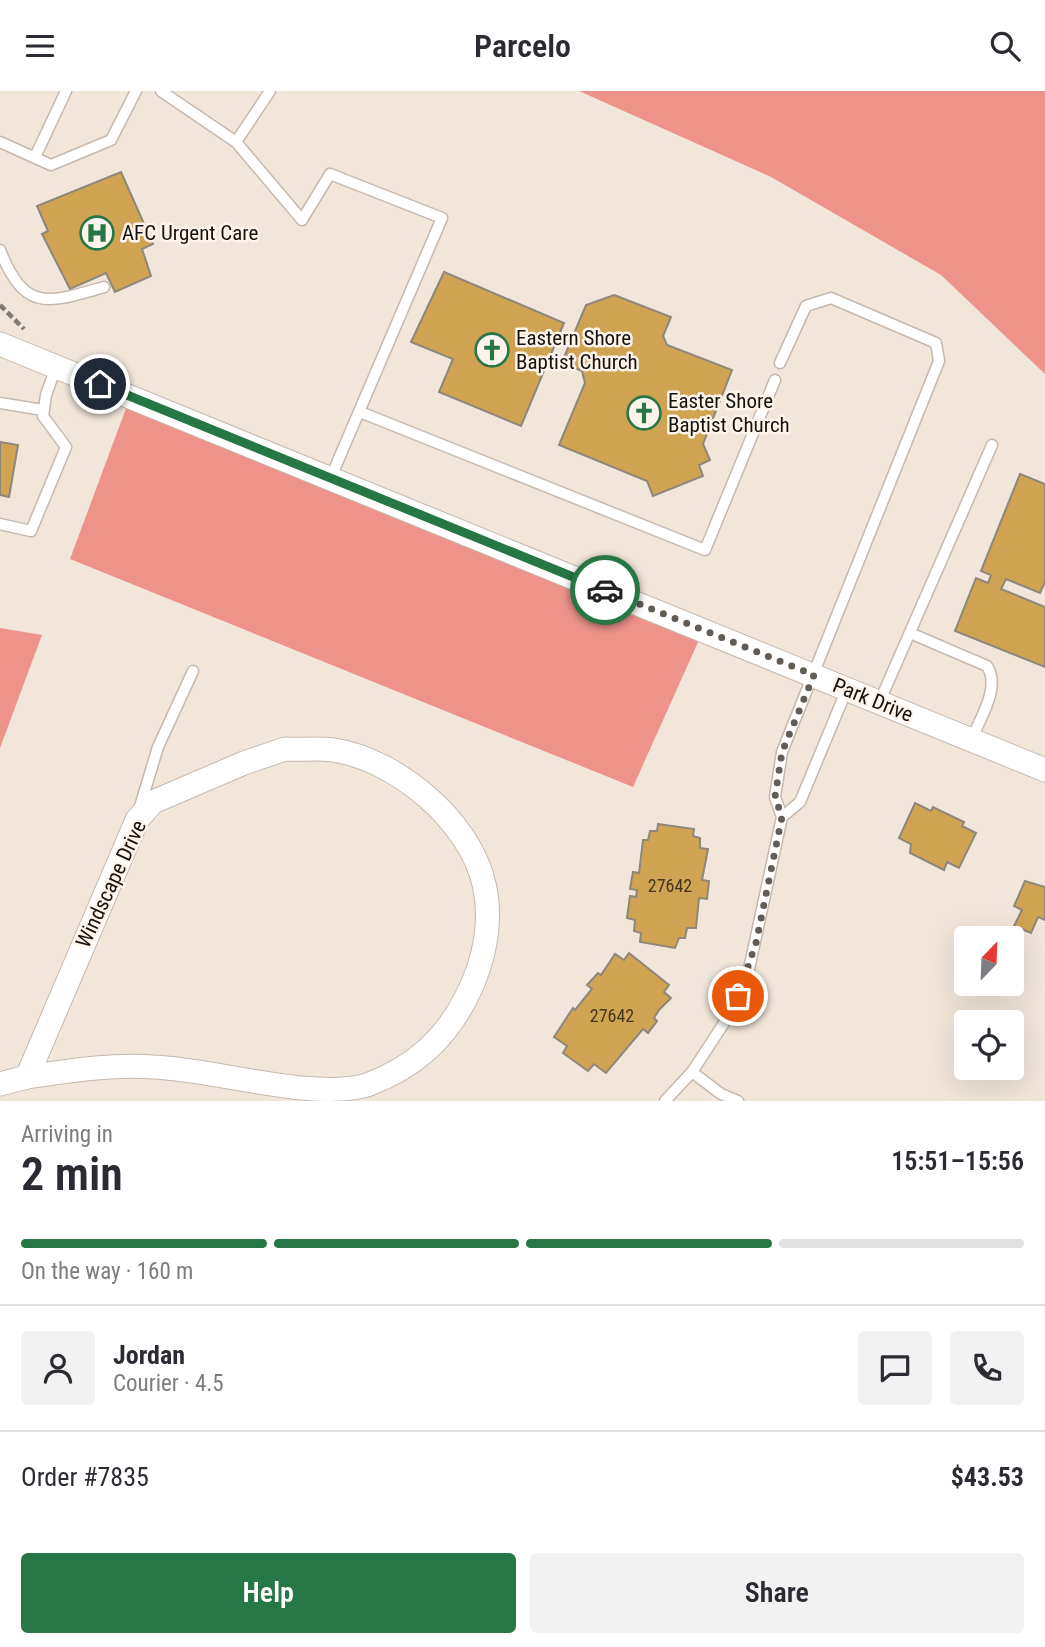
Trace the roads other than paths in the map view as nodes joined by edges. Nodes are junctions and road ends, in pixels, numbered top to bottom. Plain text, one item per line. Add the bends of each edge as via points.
1 (66, 91) edge
2 (136, 91) edge
3 (161, 91) edge
4 (271, 91) edge
5 (0, 142) edge
6 (236, 142) junction
7 (35, 157) junction
8 (0, 250) edge
9 (104, 287) dead end
10 (0, 344) edge
11 (780, 363) dead end
12 (56, 366) junction
13 (775, 380) dead end
14 (0, 403) edge
15 (43, 410) junction
16 (360, 412) junction
17 (992, 445) dead end
18 (331, 477) junction
19 (0, 524) edge
20 (910, 633) junction
21 (193, 671) dead end
22 (814, 675) junction
23 (847, 689) junction
24 (879, 702) junction
25 (971, 740) junction
26 (1045, 770) edge
27 (782, 817) junction
28 (137, 820) junction
29 (692, 1073) junction
30 (27, 1077) junction
31 (0, 1084) edge
32 (665, 1101) edge
33 (738, 1101) edge

1 - 7 lane
2 - 7 lane via 111,140 51,165
3 - 6 lane
4 - 6 lane
5 - 7 lane
6 - 16 lane via 302,220 330,174 442,218
8 - 9 lane via 10,274 29,295 55,301
10 - 12 street, Park Drive
11 - 22 lane via 806,306 831,298 936,343 939,361
12 - 15 lane
12 - 18 street, Park Drive
13 - 16 lane via 705,550
14 - 15 lane
15 - 19 lane via 66,447 31,531
16 - 18 lane
17 - 20 lane
18 - 22 street, Park Drive
20 - 24 lane
20 - 25 lane via 987,666 992,673 993,687
21 - 28 lane via 146,778
22 - 23 street, Park Drive
22 - 27 lane via 782,752 775,797
23 - 24 street, Park Drive
23 - 27 lane via 800,802
24 - 25 street, Park Drive
25 - 26 street, Park Drive
27 - 29 lane via 749,969 726,1020
28 - 30 street, Windscape Drive
28 - 30 street, Windscape Drive via 153,802 285,749 334,750 399,776 451,821 484,884 488,933 474,983 431,1049 411,1065 366,1086 318,1090 153,1066 104,1066
29 - 32 lane
29 - 33 lane
30 - 31 street, Windscape Drive

